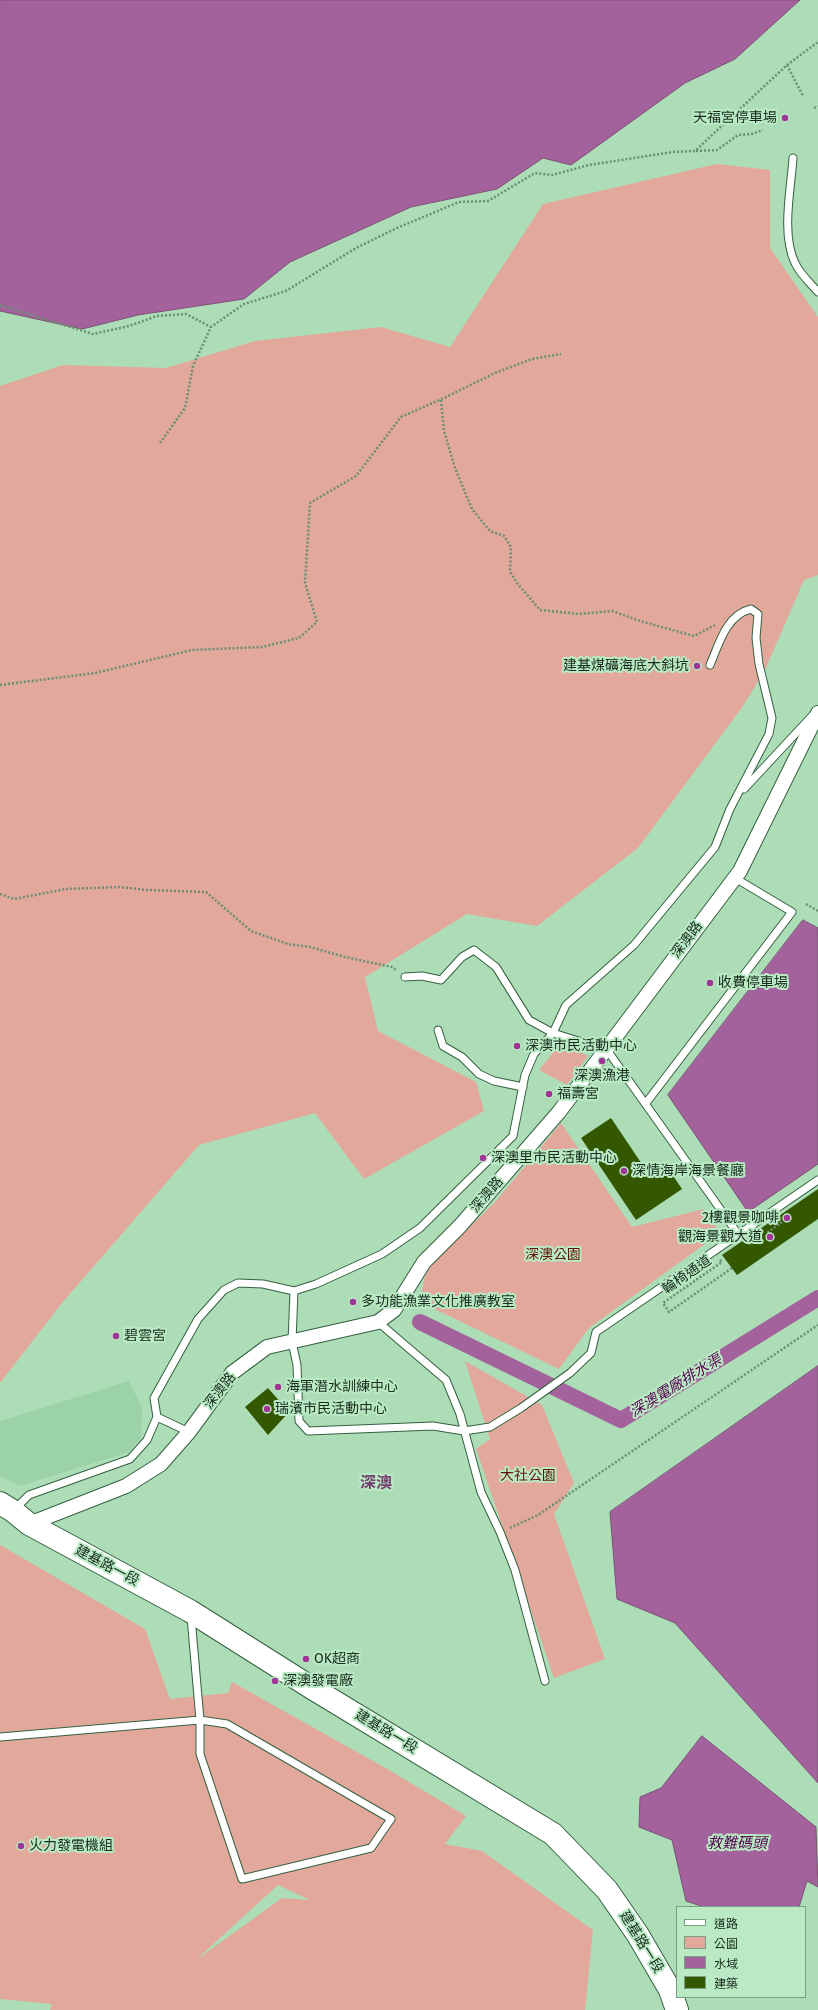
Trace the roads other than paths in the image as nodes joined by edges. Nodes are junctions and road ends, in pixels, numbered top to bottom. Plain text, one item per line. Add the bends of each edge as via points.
1 (793, 158) dead end
2 (818, 292) edge
3 (710, 665) dead end
4 (818, 710) edge
5 (818, 713) edge
6 (737, 796) junction
7 (735, 878) junction
8 (405, 977) road end
9 (438, 1030) dead end
10 (552, 1033) junction
11 (607, 1050) junction
12 (523, 1087) junction
13 (646, 1103) junction
14 (818, 1180) edge
15 (738, 1234) junction
16 (294, 1291) junction
17 (378, 1322) junction
18 (292, 1342) junction
19 (157, 1417) junction
20 (464, 1431) junction
21 (189, 1432) junction
22 (14, 1513) edge
23 (190, 1611) junction
24 (545, 1681) dead end
25 (200, 1720) junction
26 (0, 1737) edge
27 (678, 2010) edge

1 - 2 lane via 787,232 790,250 806,280
3 - 6 lane via 725,630 740,612 751,609 758,614 756,638 759,664 772,718 769,734
4 - 6 lane
5 - 7 street, 深澳路
6 - 10 lane via 715,847 703,864 634,945 566,1005
7 - 11 street, 深澳路
7 - 13 lane via 792,912
8 - 10 lane via 422,976 441,980 462,956 474,950 496,967 529,1020
9 - 12 lane via 444,1046 462,1057 479,1074 494,1081
10 - 11 lane
10 - 12 lane via 534,1054
11 - 13 lane
11 - 17 street, 深澳路 via 559,1112 460,1226 424,1262 394,1310
12 - 16 lane via 512,1136 420,1228 382,1254 316,1284
13 - 15 lane
14 - 15 lane
15 - 20 lane via 596,1332 591,1353 570,1373 490,1427
16 - 18 lane
16 - 19 lane via 262,1284 238,1283 224,1290 198,1320 154,1398
17 - 18 street, 深澳路
17 - 20 lane via 446,1380
18 - 20 lane via 297,1365 299,1421 308,1431 433,1426
18 - 21 street, 深澳路 via 266,1347 232,1373
19 - 21 lane
19 - 22 lane via 147,1440 130,1459 29,1496
20 - 24 lane via 480,1492 515,1570
21 - 22 street, 深澳路 via 161,1464 126,1486
22 - 23 main road, 建基路一段
23 - 25 lane
23 - 27 main road, 建基路一段 via 554,1834 607,1890 638,1935 670,1990
25 - 25 lane via 227,1724 391,1819 371,1848 242,1880 200,1754
25 - 26 lane

